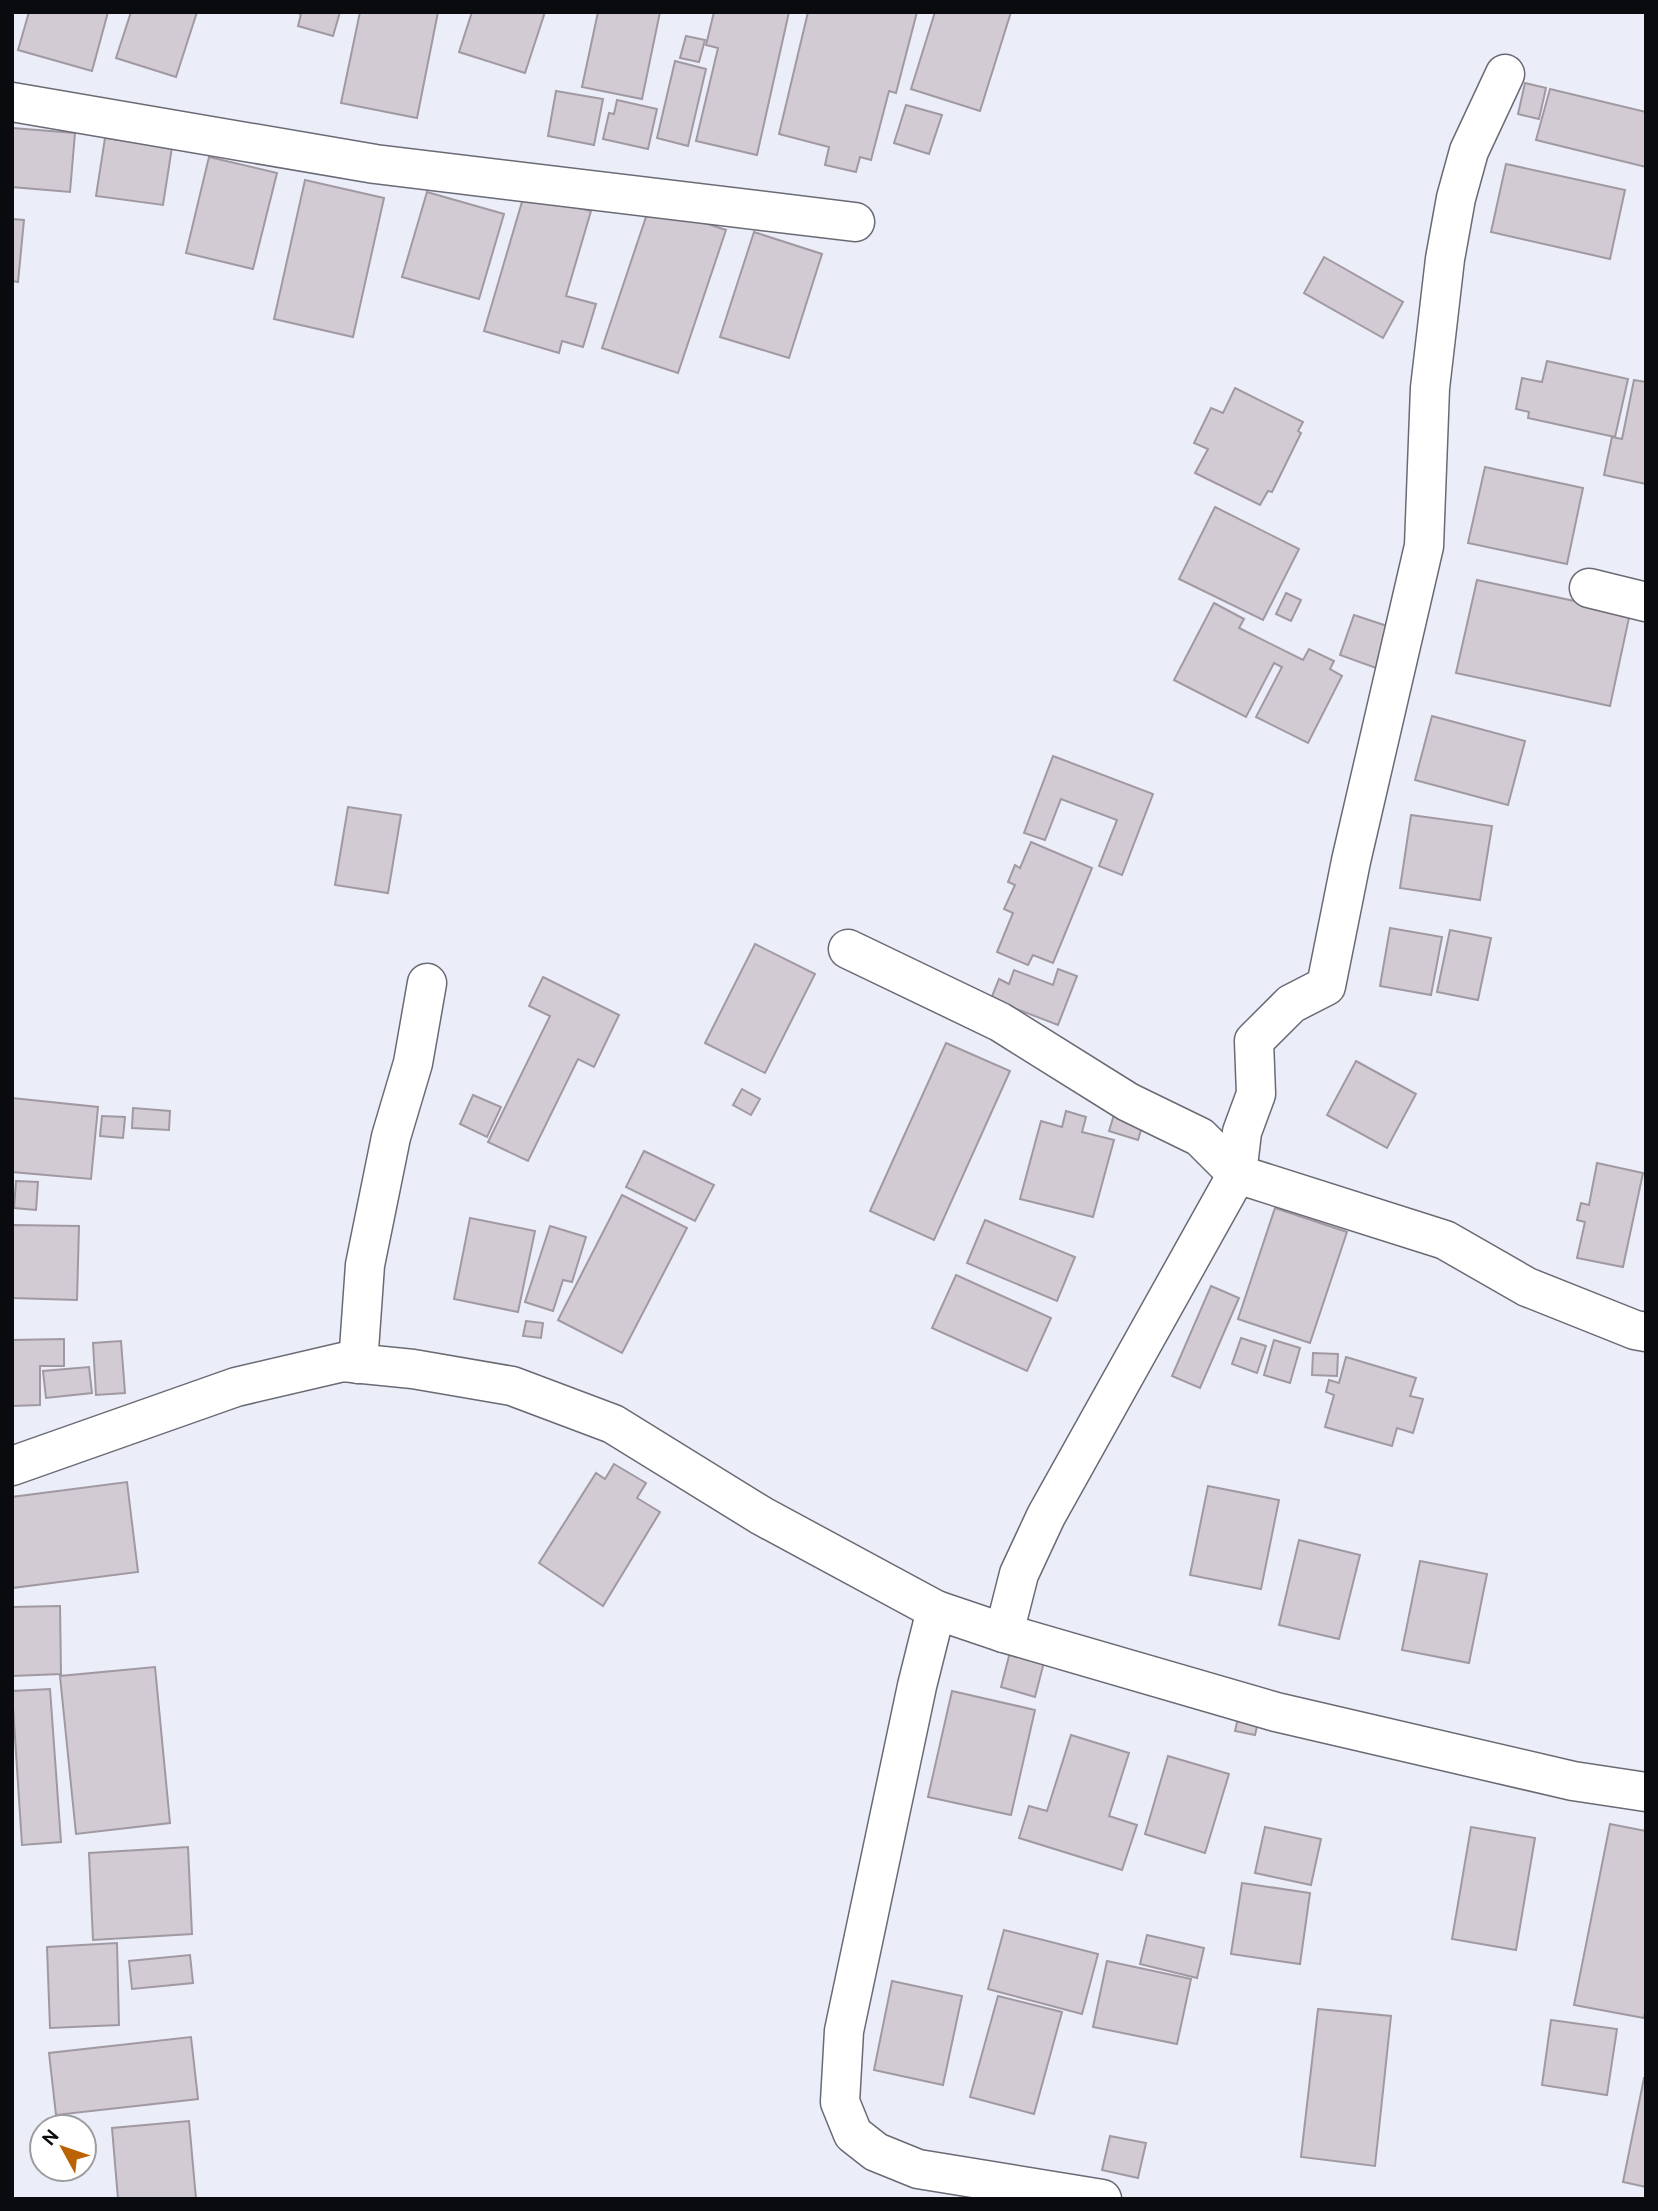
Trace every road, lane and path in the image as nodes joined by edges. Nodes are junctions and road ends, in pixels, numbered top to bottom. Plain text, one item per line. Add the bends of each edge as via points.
1 (1505, 74) dead end
2 (12, 102) edge
3 (855, 222) dead end
4 (1589, 587) dead end
5 (1646, 602) edge
6 (848, 949) dead end
7 (427, 983) dead end
8 (1237, 1174) junction
9 (1646, 1332) edge
10 (358, 1364) junction
11 (12, 1466) edge
12 (936, 1610) junction
13 (1004, 1633) junction
14 (1646, 1792) edge
15 (1102, 2199) edge

1 - 8 street via 1469,151 1456,198 1430,388 1424,547 1326,986 1291,1004 1254,1041 1256,1094 1242,1132
2 - 3 street via 375,164
4 - 5 street
6 - 8 street via 1000,1022 1128,1102 1200,1137
7 - 10 street via 413,1063 391,1137 365,1265
8 - 9 street via 1446,1240 1527,1287
8 - 13 street via 1046,1516 1019,1574
10 - 11 street via 342,1362 236,1387
10 - 12 street via 512,1386 613,1424 762,1516
12 - 13 street
12 - 15 street via 844,2031 840,2102 853,2134 876,2152 918,2169
13 - 14 street via 1276,1712 1573,1781

